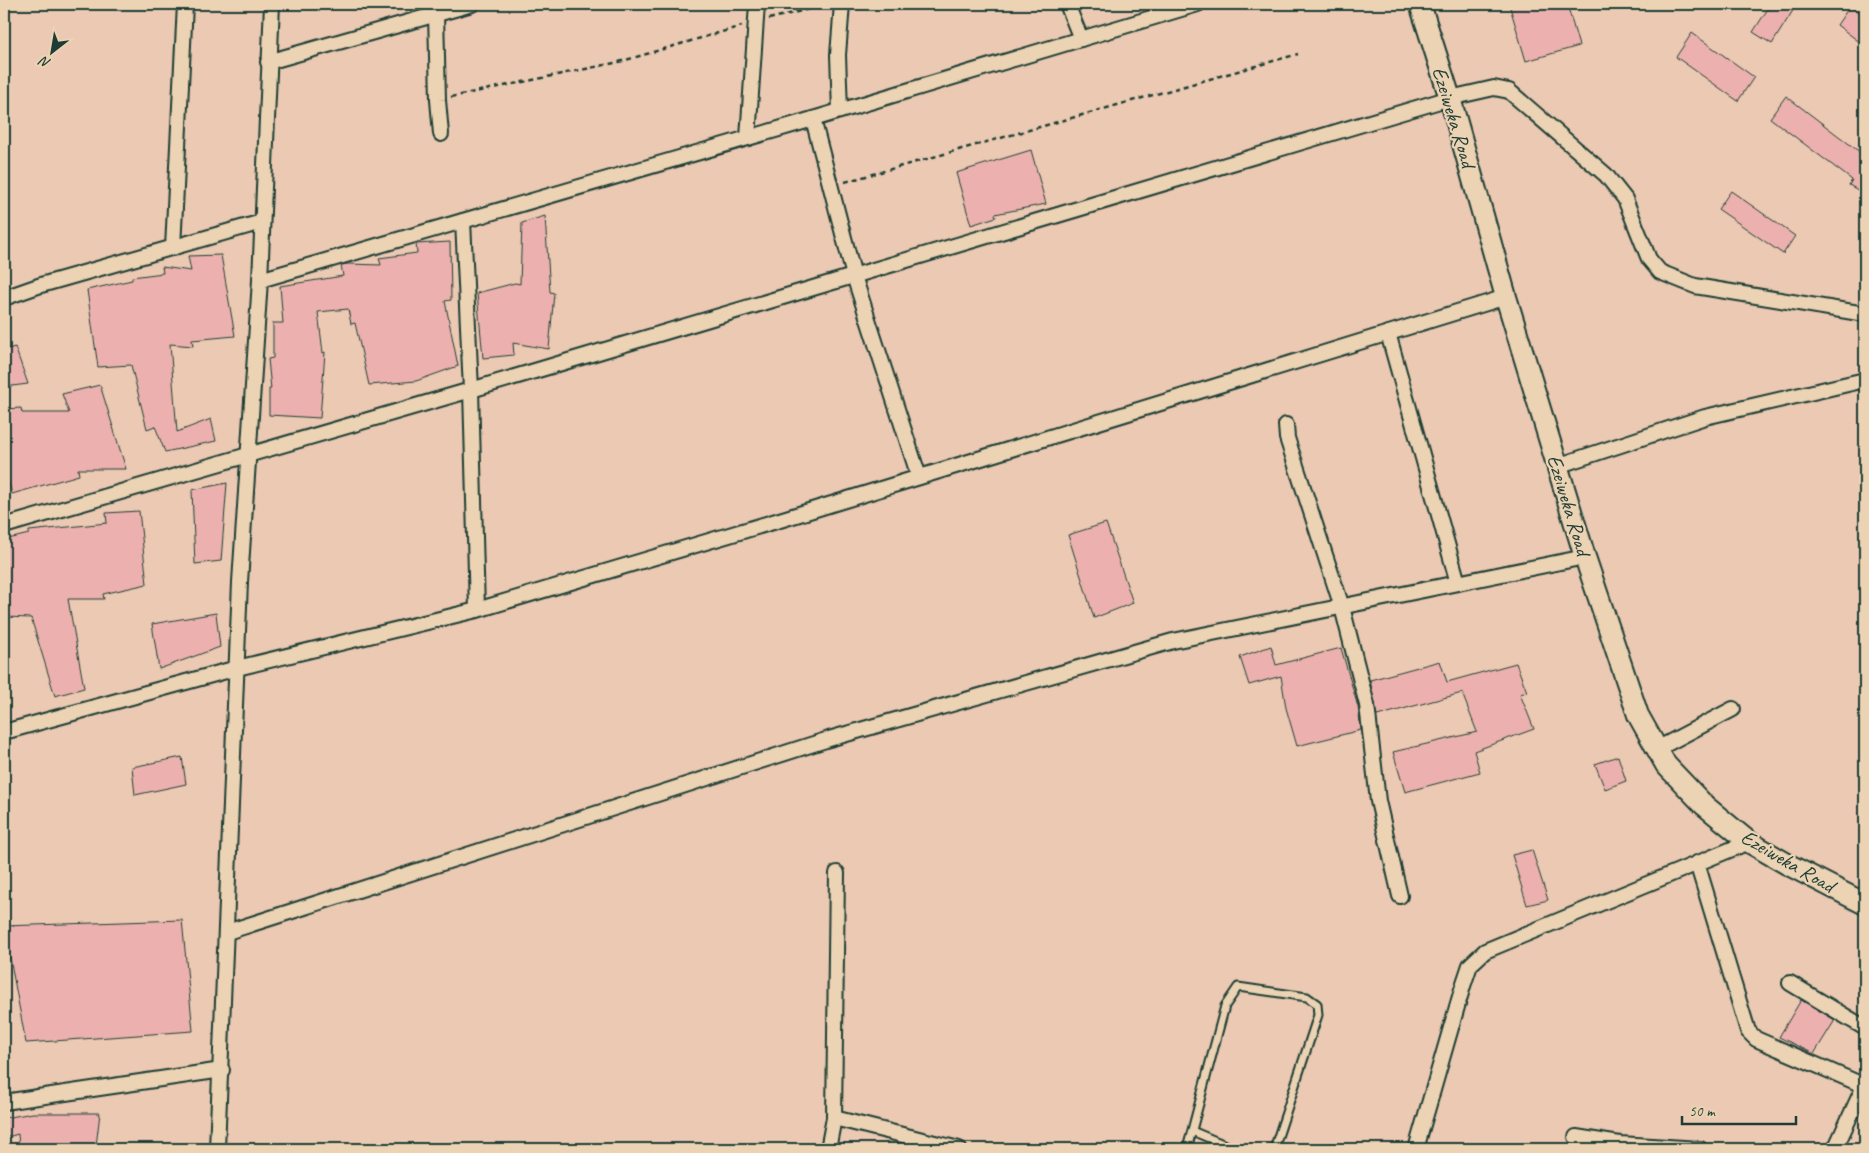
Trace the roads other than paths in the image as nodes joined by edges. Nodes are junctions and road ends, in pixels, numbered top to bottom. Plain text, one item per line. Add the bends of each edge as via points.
1 (185, 4) edge
2 (272, 4) edge
3 (472, 4) edge
4 (757, 4) edge
5 (842, 4) edge
6 (1068, 4) edge
7 (1198, 4) edge
8 (1420, 4) edge
9 (1154, 10) edge
10 (436, 13) junction
11 (1081, 39) junction
12 (268, 62) junction
13 (1450, 98) junction
14 (840, 111) junction
15 (813, 119) junction
16 (441, 134) dead end
17 (748, 138) junction
18 (463, 221) junction
19 (262, 222) junction
20 (173, 248) junction
21 (854, 276) junction
22 (260, 280) junction
23 (1506, 297) junction
24 (4, 298) edge
25 (1865, 314) edge
26 (1388, 333) junction
27 (1865, 380) edge
28 (471, 390) junction
29 (1286, 425) dead end
30 (250, 453) junction
31 (1557, 466) junction
32 (919, 477) junction
33 (4, 526) edge
34 (1585, 557) junction
35 (1458, 583) junction
36 (1342, 607) junction
37 (477, 610) junction
38 (237, 668) junction
39 (1733, 709) dead end
40 (4, 732) edge
41 (1657, 749) junction
42 (1749, 842) junction
43 (1697, 864) junction
44 (837, 873) dead end
45 (1400, 896) dead end
46 (1865, 904) edge
47 (227, 932) junction
48 (1790, 983) dead end
49 (1865, 1028) edge
50 (222, 1070) junction
51 (1865, 1085) edge
52 (4, 1102) edge
53 (834, 1118) junction
54 (1192, 1131) junction
55 (1576, 1136) dead end
56 (217, 1149) edge
57 (828, 1149) edge
58 (959, 1149) edge
59 (1187, 1149) edge
60 (1235, 1149) edge
61 (1274, 1149) edge
62 (1416, 1149) edge
63 (1700, 1149) edge
64 (1835, 1149) edge

1 - 20 street
2 - 12 street
3 - 10 street
4 - 17 street
5 - 14 street via 838,55
6 - 11 street
7 - 9 street
8 - 13 main road, Ezeiweka Road
9 - 11 street
10 - 12 street
10 - 16 street
11 - 14 street
12 - 19 street
13 - 21 street
13 - 23 main road, Ezeiweka Road
13 - 25 street via 1494,88 1509,91 1606,175 1626,199 1649,259 1660,272 1696,286
14 - 15 street
15 - 17 street
15 - 21 street
17 - 18 street
18 - 22 street
18 - 28 street
19 - 20 street
19 - 22 street
20 - 24 street
21 - 28 street
21 - 32 street
22 - 30 street
23 - 26 street
23 - 31 main road, Ezeiweka Road
26 - 32 street
26 - 35 street
27 - 31 street via 1705,417
28 - 30 street
28 - 37 street
29 - 36 street via 1286,438
30 - 33 street
30 - 38 street
31 - 34 main road, Ezeiweka Road
32 - 37 street
34 - 35 street
34 - 41 main road, Ezeiweka Road via 1638,715
35 - 36 street
36 - 45 street via 1367,706 1378,801
36 - 47 street via 1173,642 829,738
37 - 38 street
38 - 40 street
38 - 47 street
39 - 41 street
41 - 42 main road, Ezeiweka Road via 1666,765 1704,805
42 - 43 street
42 - 46 main road, Ezeiweka Road
43 - 51 street via 1748,1031 1756,1039
43 - 62 street via 1485,951 1470,965
44 - 53 street
47 - 50 street
48 - 49 street
50 - 52 street
50 - 56 street
51 - 64 street
53 - 57 street
53 - 58 street
54 - 59 lane
54 - 60 lane
54 - 61 lane via 1225,1006 1238,986 1307,997 1317,1004 1318,1015
55 - 63 street via 1620,1144

